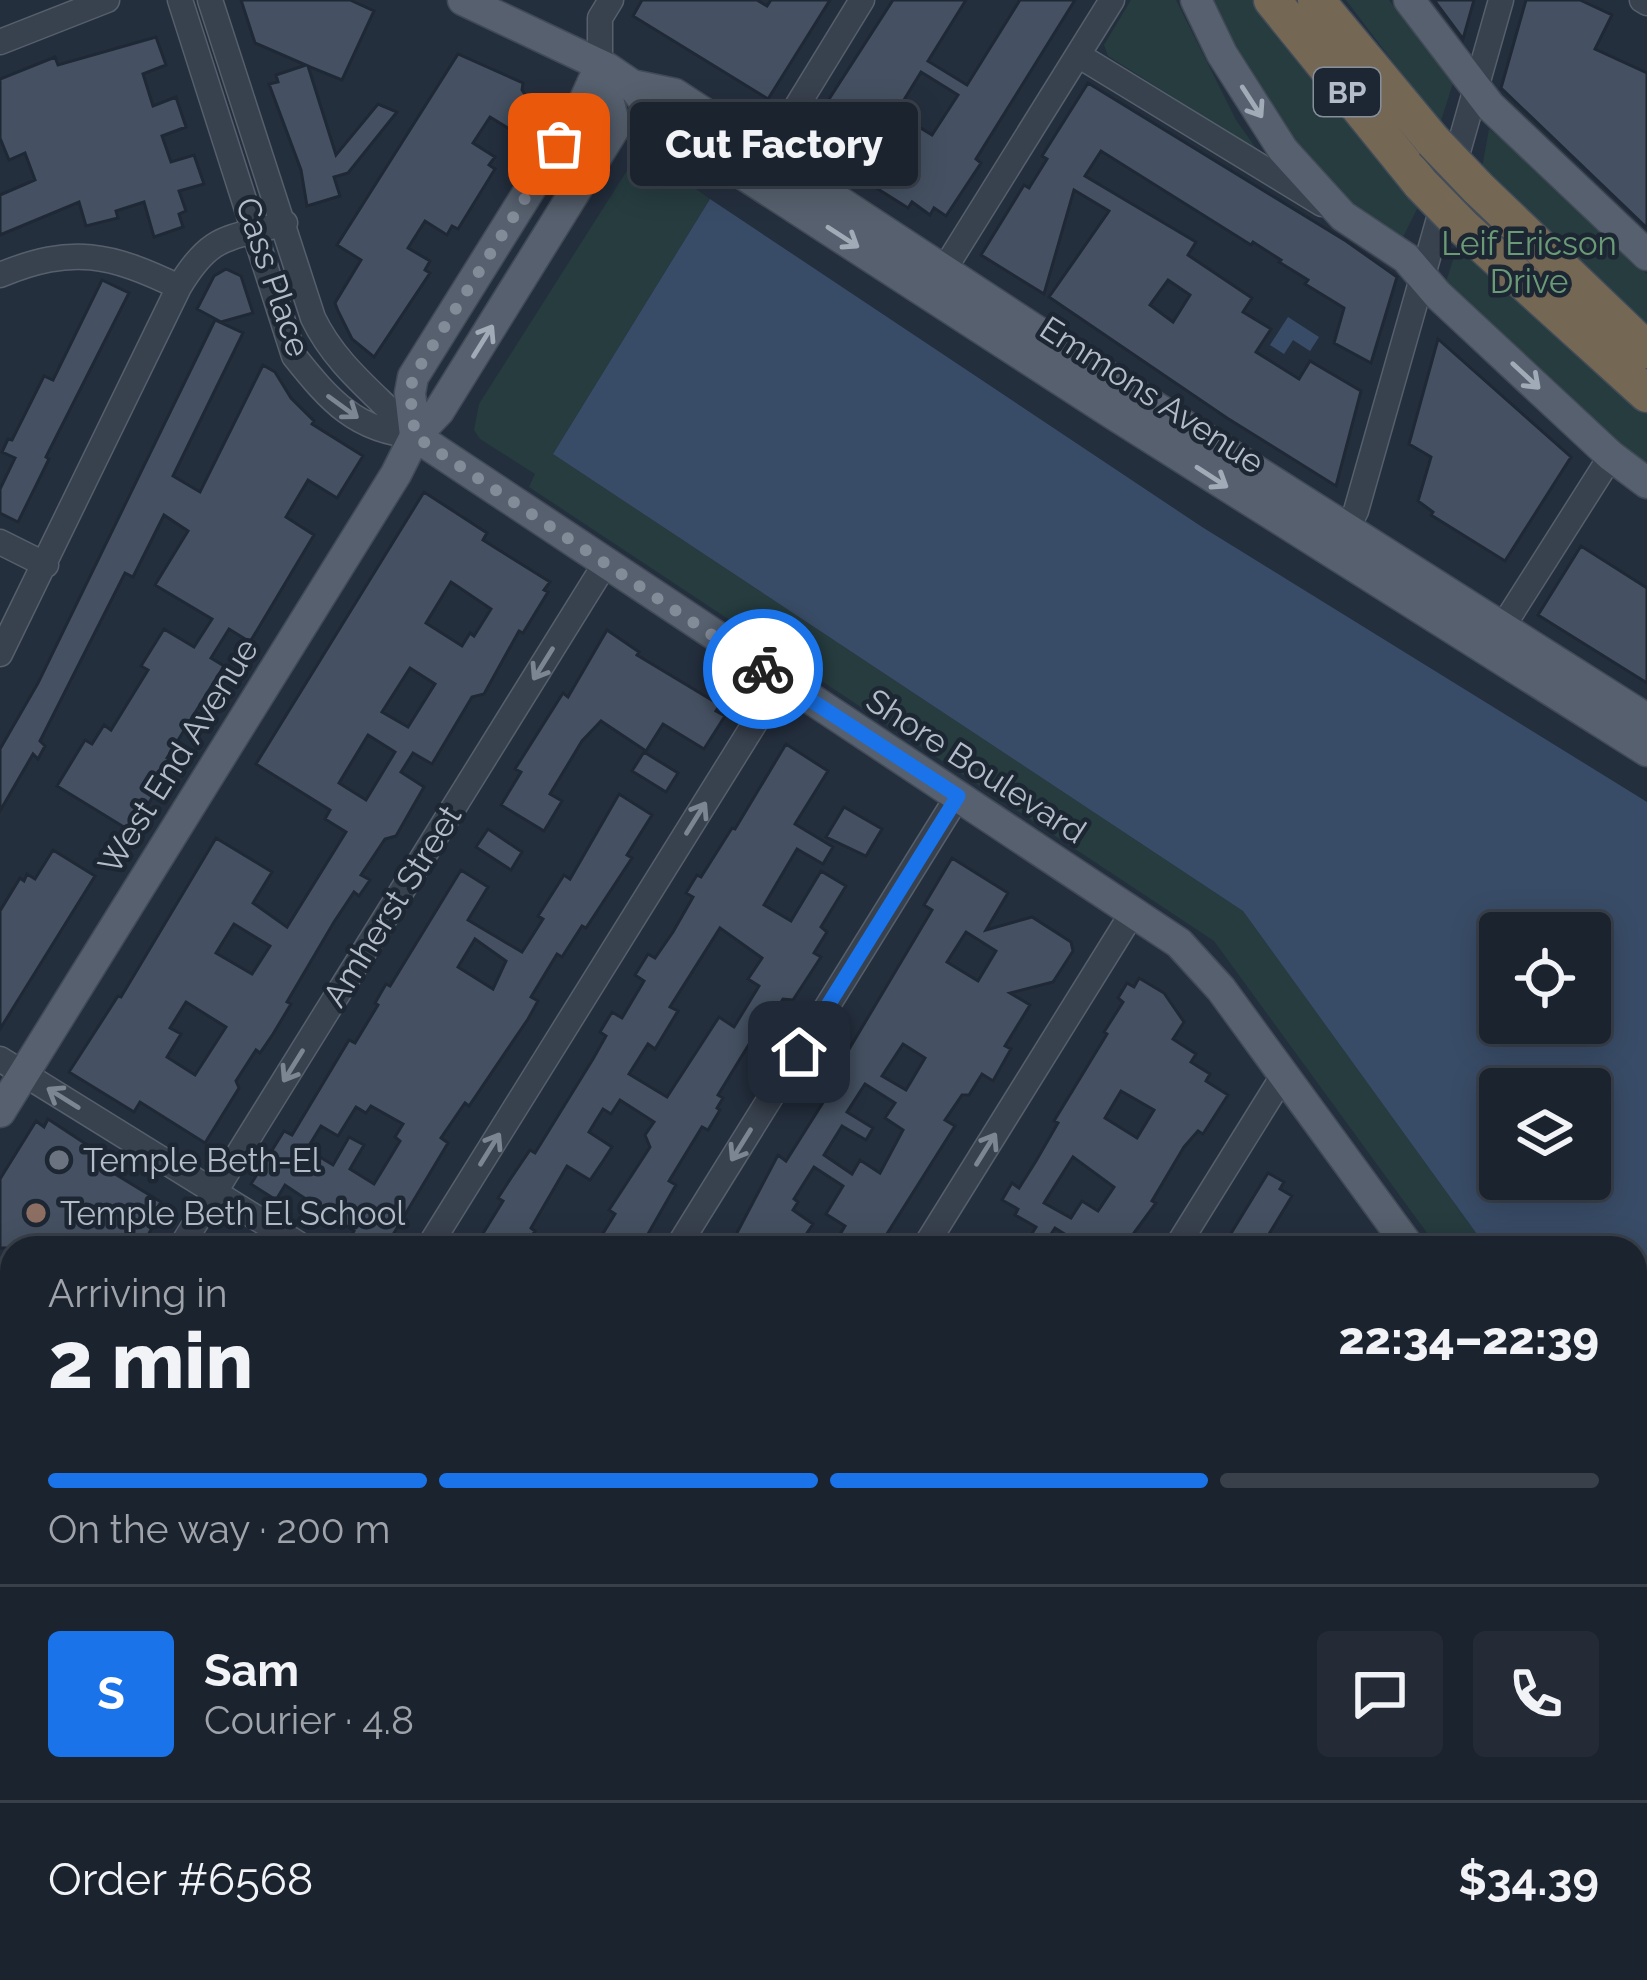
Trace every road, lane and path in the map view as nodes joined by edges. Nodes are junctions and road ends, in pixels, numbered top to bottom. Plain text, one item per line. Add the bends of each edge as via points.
1 (107, 0) edge
2 (180, 0) edge
3 (210, 0) edge
4 (464, 0) edge
5 (611, 0) edge
6 (862, 0) edge
7 (1112, 0) edge
8 (1196, 0) edge
9 (1272, 0) edge
10 (1316, 0) edge
11 (1408, 0) edge
12 (1501, 0) edge
13 (0, 42) edge
14 (1078, 55) junction
15 (600, 66) junction
16 (632, 85) junction
17 (1476, 89) junction
18 (766, 155) junction
19 (1343, 216) junction
20 (285, 223) junction
21 (256, 232) junction
22 (1647, 255) edge
23 (0, 275) edge
24 (1423, 277) junction
25 (936, 282) junction
26 (179, 287) junction
27 (1647, 350) edge
28 (1647, 394) edge
29 (415, 436) junction
30 (1611, 457) junction
31 (1647, 483) edge
32 (1340, 541) junction
33 (0, 542) edge
34 (605, 564) junction
35 (46, 565) junction
36 (1495, 640) junction
37 (0, 654) edge
38 (782, 681) junction
39 (1647, 719) edge
40 (1647, 751) edge
41 (958, 796) junction
42 (1132, 912) junction
43 (12, 1066) edge
44 (1283, 1076) junction
45 (0, 1112) edge
46 (214, 1192) junction
47 (187, 1236) edge
48 (286, 1236) edge
49 (435, 1236) edge
50 (684, 1236) edge
51 (931, 1236) edge
52 (1183, 1236) edge
53 (1401, 1236) edge

1 - 13 street
2 - 21 street, Cass Place
3 - 20 street, Cass Place
4 - 15 main road, Emmons Avenue
5 - 15 street via 600,18
6 - 18 street
7 - 14 street
8 -> 19 main road via 1283,150
9 - 28 highway, BP, bridge via 1421,184
10 - 27 highway, BP, bridge via 1433,141
11 - 17 main road
12 - 17 street
14 - 19 street
14 - 25 street
15 - 16 main road, Emmons Avenue
15 - 29 main road via 413,377
16 - 18 main road, Emmons Avenue via 675,94
16 -> 25 main road, Emmons Avenue via 658,119
17 - 22 main road
17 - 24 street
18 - 25 main road, Emmons Avenue
19 - 24 main road
20 - 21 street
20 - 29 street, Cass Place via 325,342
21 - 26 street via 199,254
21 -> 29 street, Cass Place via 294,356 325,394 379,433
23 - 26 street via 82,255 133,265
24 -> 30 main road
24 - 32 street via 1356,512
25 - 32 main road, Emmons Avenue
26 - 35 street
29 - 34 main road, Shore Boulevard
29 - 43 main road, West End Avenue
30 - 31 main road
30 - 36 street
32 - 36 main road, Emmons Avenue
33 - 35 street
34 - 38 main road, Shore Boulevard
34 -> 46 street, Amherst Street
35 - 37 street
36 - 39 main road, Emmons Avenue
36 - 40 main road, Emmons Avenue
38 - 41 main road, Shore Boulevard
49 -> 38 street
41 - 42 main road, Shore Boulevard
41 -> 50 street
42 - 44 main road, Shore Boulevard via 1201,963
51 -> 42 street
43 - 45 main road, West End Avenue
46 -> 43 street
44 - 52 street
44 - 53 main road, Shore Boulevard
46 - 47 street, Amherst Street
46 - 48 street

